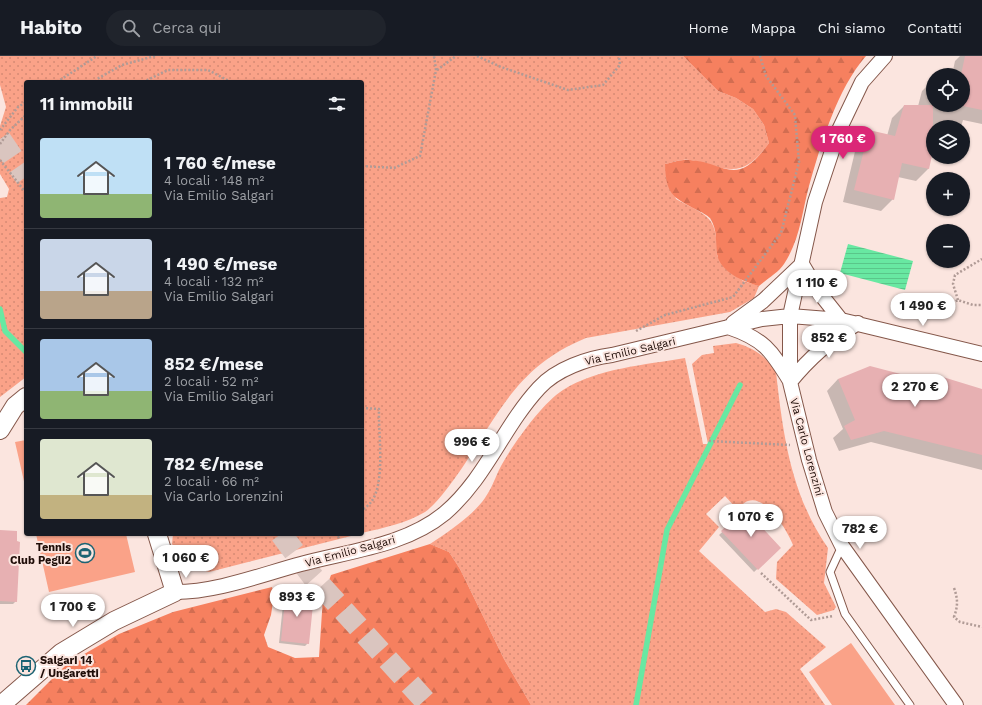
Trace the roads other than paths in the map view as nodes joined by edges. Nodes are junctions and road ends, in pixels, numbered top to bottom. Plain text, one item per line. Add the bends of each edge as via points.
1 (885, 56) edge
2 (802, 264) junction
3 (790, 316) junction
4 (842, 320) junction
5 (858, 323) junction
6 (728, 327) junction
7 (982, 354) edge
8 (790, 382) junction
9 (24, 399) edge
10 (0, 430) edge
11 (158, 536) edge
12 (842, 546) junction
13 (175, 592) junction
14 (3, 700) edge
15 (910, 705) edge
16 (956, 705) edge

1 - 2 street via 862,82 839,130 815,202
2 - 3 street
2 - 4 street via 818,291
2 - 6 street, Via Emilio Salgari via 763,301
3 - 4 street, Via Emilio Salgari
3 - 6 street, Via Emilio Salgari
3 - 8 street, Via Carlo Lorenzini
4 - 5 street, Via Emilio Salgari
5 - 7 street, Via Emilio Salgari
5 - 8 street via 819,350
6 - 8 street via 749,334 763,344
6 - 13 street, Via Emilio Salgari via 588,359 562,372 540,387 515,419 478,478 462,496 444,514 412,534 372,547 197,592
8 - 12 street, Via Carlo Lorenzini via 824,512
9 - 10 street via 15,406
11 - 13 street
12 - 15 lane via 830,572 845,614
12 - 16 street, Via Carlo Lorenzini
13 - 14 street, Via Emilio Salgari via 114,621 61,653

